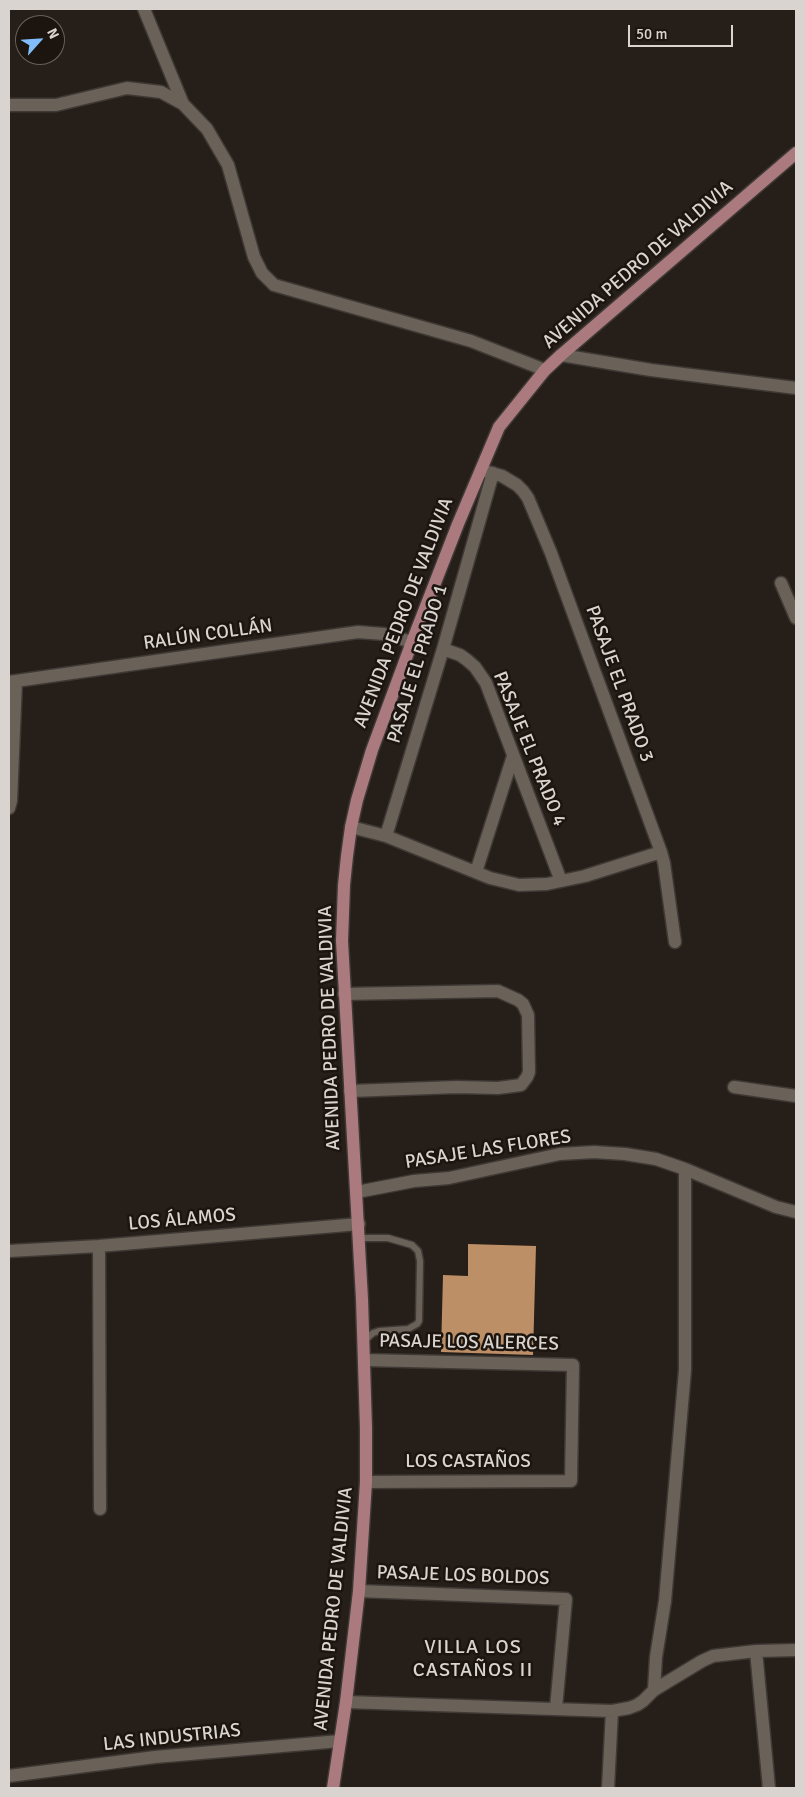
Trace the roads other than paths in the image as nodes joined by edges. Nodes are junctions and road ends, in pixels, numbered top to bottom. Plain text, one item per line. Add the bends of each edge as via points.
1 (144, 9) edge
2 (183, 104) junction
3 (9, 105) edge
4 (796, 153) edge
5 (561, 355) junction
6 (545, 370) junction
7 (796, 388) edge
8 (487, 472) junction
9 (781, 582) dead end
10 (796, 618) edge
11 (412, 642) junction
12 (443, 649) junction
13 (13, 681) edge
14 (513, 756) junction
15 (9, 808) edge
16 (351, 827) junction
17 (386, 836) junction
18 (661, 852) junction
19 (476, 872) junction
20 (561, 881) junction
21 (675, 942) dead end
22 (344, 994) junction
23 (734, 1087) dead end
24 (350, 1091) junction
25 (796, 1096) edge
26 (685, 1169) junction
27 (357, 1192) junction
28 (796, 1212) edge
29 (359, 1224) junction
30 (360, 1238) junction
31 (98, 1246) junction
32 (9, 1251) edge
33 (364, 1340) junction
34 (365, 1360) junction
35 (571, 1481) joint
36 (366, 1482) junction
37 (100, 1509) dead end
38 (359, 1592) junction
39 (796, 1650) edge
40 (756, 1651) junction
41 (654, 1690) junction
42 (346, 1702) junction
43 (556, 1708) junction
44 (612, 1711) junction
45 (340, 1741) junction
46 (9, 1776) edge
47 (333, 1788) edge
48 (608, 1788) edge
49 (769, 1788) edge

1 - 2 street
2 - 3 street via 161,92 127,88 56,105
2 - 6 street via 207,129 228,165 254,257 274,286 471,341
4 - 5 main road, AVENIDA PEDRO DE VALDIVIA
5 - 6 main road, AVENIDA PEDRO DE VALDIVIA
5 - 7 street
6 - 8 main road, AVENIDA PEDRO DE VALDIVIA via 500,427
8 - 11 main road, AVENIDA PEDRO DE VALDIVIA
8 - 12 street, PASAJE EL PRADO 1
8 - 18 street, PASAJE EL PRADO 3 via 517,485 528,498
9 - 10 street
11 - 13 street, RALÚN COLLÁN via 384,634 358,632
11 - 16 main road, AVENIDA PEDRO DE VALDIVIA via 372,750
12 - 14 street, PASAJE EL PRADO 4 via 467,660 486,683
12 - 17 street, PASAJE EL PRADO 1
13 - 15 street
14 - 19 street
14 - 20 street, PASAJE EL PRADO 4
16 - 17 street
16 - 22 main road, AVENIDA PEDRO DE VALDIVIA via 342,914
17 - 19 street
18 - 20 street
18 - 21 street, PASAJE EL PRADO 3
19 - 20 street via 518,885
22 - 24 main road, AVENIDA PEDRO DE VALDIVIA
22 - 24 street via 492,991 514,997 523,1004 528,1015 529,1072 521,1085
23 - 25 street
24 - 27 main road, AVENIDA PEDRO DE VALDIVIA
26 - 27 street, PASAJE LAS FLORES via 656,1159 625,1154 560,1154 449,1178
26 - 28 street, PASAJE LAS FLORES via 776,1207
26 - 41 street via 685,1370
27 - 29 main road, AVENIDA PEDRO DE VALDIVIA
29 - 30 main road, AVENIDA PEDRO DE VALDIVIA
29 - 31 street, LOS ÁLAMOS
30 - 33 main road, AVENIDA PEDRO DE VALDIVIA
30 - 33 lane via 388,1238 412,1245 420,1261 417,1324 408,1330 373,1333
31 - 32 street, LOS ÁLAMOS
31 - 37 street
33 - 34 main road, AVENIDA PEDRO DE VALDIVIA
34 - 35 street, PASAJE LOS ALERCES via 573,1365
34 - 36 main road, AVENIDA PEDRO DE VALDIVIA
35 - 36 street, LOS CASTAÑOS
36 - 38 main road, AVENIDA PEDRO DE VALDIVIA
38 - 42 main road, AVENIDA PEDRO DE VALDIVIA
38 - 43 street, PASAJE LOS BOLDOS via 566,1599
39 - 40 street
40 - 41 street via 702,1660
40 - 49 street
41 - 44 street via 637,1705
42 - 43 street
42 - 45 main road, AVENIDA PEDRO DE VALDIVIA
43 - 44 street
44 - 48 street
45 - 46 street, LAS INDUSTRIAS via 155,1757
45 - 47 main road, AVENIDA PEDRO DE VALDIVIA

